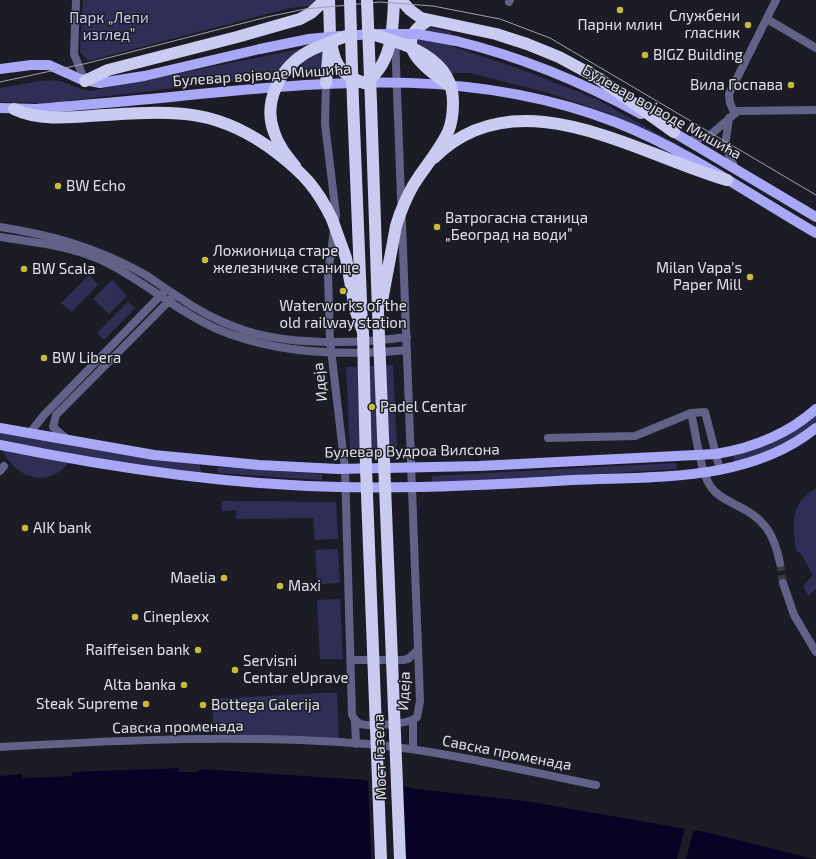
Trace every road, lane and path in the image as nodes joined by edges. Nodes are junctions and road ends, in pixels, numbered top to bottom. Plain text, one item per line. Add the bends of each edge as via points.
1 (76, 0) edge
2 (325, 0) edge
3 (329, 0) edge
4 (350, 0) edge
5 (367, 0) edge
6 (394, 0) edge
7 (401, 0) edge
8 (776, 0) edge
9 (767, 19) junction
10 (394, 20) junction
11 (429, 20) junction
12 (330, 34) junction
13 (371, 34) junction
14 (346, 36) junction
15 (816, 48) edge
16 (0, 70) edge
17 (86, 81) junction
18 (397, 82) junction
19 (364, 83) junction
20 (326, 84) junction
21 (447, 84) junction
22 (0, 108) edge
23 (14, 109) junction
24 (816, 110) edge
25 (732, 115) junction
26 (674, 132) junction
27 (688, 141) junction
28 (429, 163) junction
29 (294, 166) junction
30 (734, 168) junction
31 (727, 180) junction
32 (816, 217) edge
33 (0, 227) edge
34 (816, 233) edge
35 (0, 237) edge
36 (166, 289) junction
37 (175, 295) junction
38 (160, 296) junction
39 (168, 302) junction
40 (378, 312) junction
41 (363, 332) junction
42 (407, 337) junction
43 (330, 341) junction
44 (407, 350) junction
45 (331, 351) junction
46 (816, 409) edge
47 (691, 413) junction
48 (0, 428) edge
49 (816, 428) edge
50 (29, 434) junction
51 (548, 438) dead end
52 (71, 442) junction
53 (0, 446) edge
54 (716, 454) junction
55 (701, 455) junction
56 (412, 468) junction
57 (345, 469) junction
58 (720, 470) junction
59 (705, 472) junction
60 (345, 487) junction
61 (413, 488) junction
62 (780, 563) tunnel mouth
63 (783, 583) tunnel mouth
64 (418, 650) junction
65 (816, 652) edge
66 (351, 660) junction
67 (355, 720) junction
68 (413, 721) junction
69 (356, 744) junction
70 (0, 747) edge
71 (413, 749) junction
72 (596, 785) dead end
73 (381, 859) edge
74 (400, 859) edge

1 - 17 street via 74,54
2 - 17 highway via 300,19 108,70
3 - 12 highway
4 - 41 highway, Мост Газела, bridge
5 - 40 highway, Мост Газела, bridge
6 - 10 highway
7 - 11 highway via 414,14
8 - 9 street
9 - 15 street
9 - 25 street via 729,94
10 - 18 street, Идеја
10 - 19 highway via 385,62 373,78
11 - 21 highway via 418,27 413,35 412,50 425,67
11 - 26 highway via 496,34 559,57 598,78
12 - 19 highway via 334,57 341,71
12 - 20 highway
13 - 14 main road, Булевар војводе Мишића, bridge
13 - 26 main road, Булевар војводе Мишића, bridge via 418,34 489,49 577,81
13 - 28 highway, bridge via 424,53 436,62 449,80 453,95 451,124
14 - 17 main road, Булевар војводе Мишића, bridge via 309,39 144,76 100,83
14 - 29 highway, bridge via 304,54 288,68 277,84 271,124 278,142
16 - 17 main road via 49,65
18 - 19 main road, Булевар војводе Мишића
18 - 21 main road, Булевар војводе Мишића
18 - 42 street, Идеја
19 - 20 main road, Булевар војводе Мишића
20 - 23 main road, Булевар војводе Мишића via 288,85
20 - 43 street, Идеја via 326,131 336,215 328,275
21 - 31 main road, Булевар војводе Мишића via 547,100 597,116 656,140
22 - 23 main road, Булевар војводе Мишића
23 - 29 highway, bridge via 22,113 47,117 148,112 193,114 229,123 264,143
24 - 25 street via 743,110
25 - 27 street via 709,136
25 - 30 street via 725,146
26 - 27 main road, Булевар војводе Мишића
27 - 30 main road, Булевар војводе Мишића
28 - 31 highway, bridge via 459,138 476,130 503,122 540,121 602,135
28 - 40 highway, bridge via 407,197 396,226 386,285
29 - 41 highway, bridge via 316,190 332,219 346,258 355,309
30 - 32 main road, Булевар војводе Мишића
31 - 34 main road, Булевар војводе Мишића
33 - 36 street via 32,232 93,248 121,261
35 - 38 street via 62,248 95,258 117,268
36 - 37 street
36 - 38 street
37 - 39 street
37 - 43 street via 196,309 240,329 282,338
38 - 39 street
38 - 50 street via 44,415
39 - 45 street via 194,318 239,338 298,350
39 - 52 street via 56,415 53,427
40 - 74 highway, Мост Газела, bridge
41 - 73 highway, Мост Газела, bridge
42 - 43 street
42 - 44 street, Идеја
43 - 45 street, Идеја
44 - 45 street
44 - 56 street, Идеја
45 - 57 street, Идеја
46 - 54 main road, Булевар Вудроа Вилсона via 794,426 771,438
47 - 51 street via 635,436
47 - 54 street via 704,412
47 - 55 street
48 - 50 main road, Булевар Вудроа Вилсона
49 - 58 main road via 776,452 749,463
50 - 52 main road, Булевар Вудроа Вилсона
52 - 57 main road, Булевар Вудроа Вилсона via 198,460
53 - 60 main road via 189,477
54 - 55 main road, Булевар Вудроа Вилсона
54 - 58 street
55 - 56 main road, Булевар Вудроа Вилсона
55 - 59 street
56 - 57 main road, Булевар Вудроа Вилсона
56 - 61 street, Идеја
57 - 60 street, Идеја
58 - 59 main road
59 - 61 main road
59 - 62 street via 709,484 717,494 763,522 773,539
60 - 61 main road
60 - 66 street, Идеја
61 - 64 street, Идеја
63 - 65 street via 794,615
64 - 66 street via 403,660
64 - 68 street, Идеја via 420,701 419,713
66 - 67 street, Идеја via 352,715
67 - 68 street, Идеја via 365,724
67 - 69 street
68 - 71 street
69 - 70 street, Савска променада via 188,739
69 - 71 street, Савска променада
71 - 72 street, Савска променада

